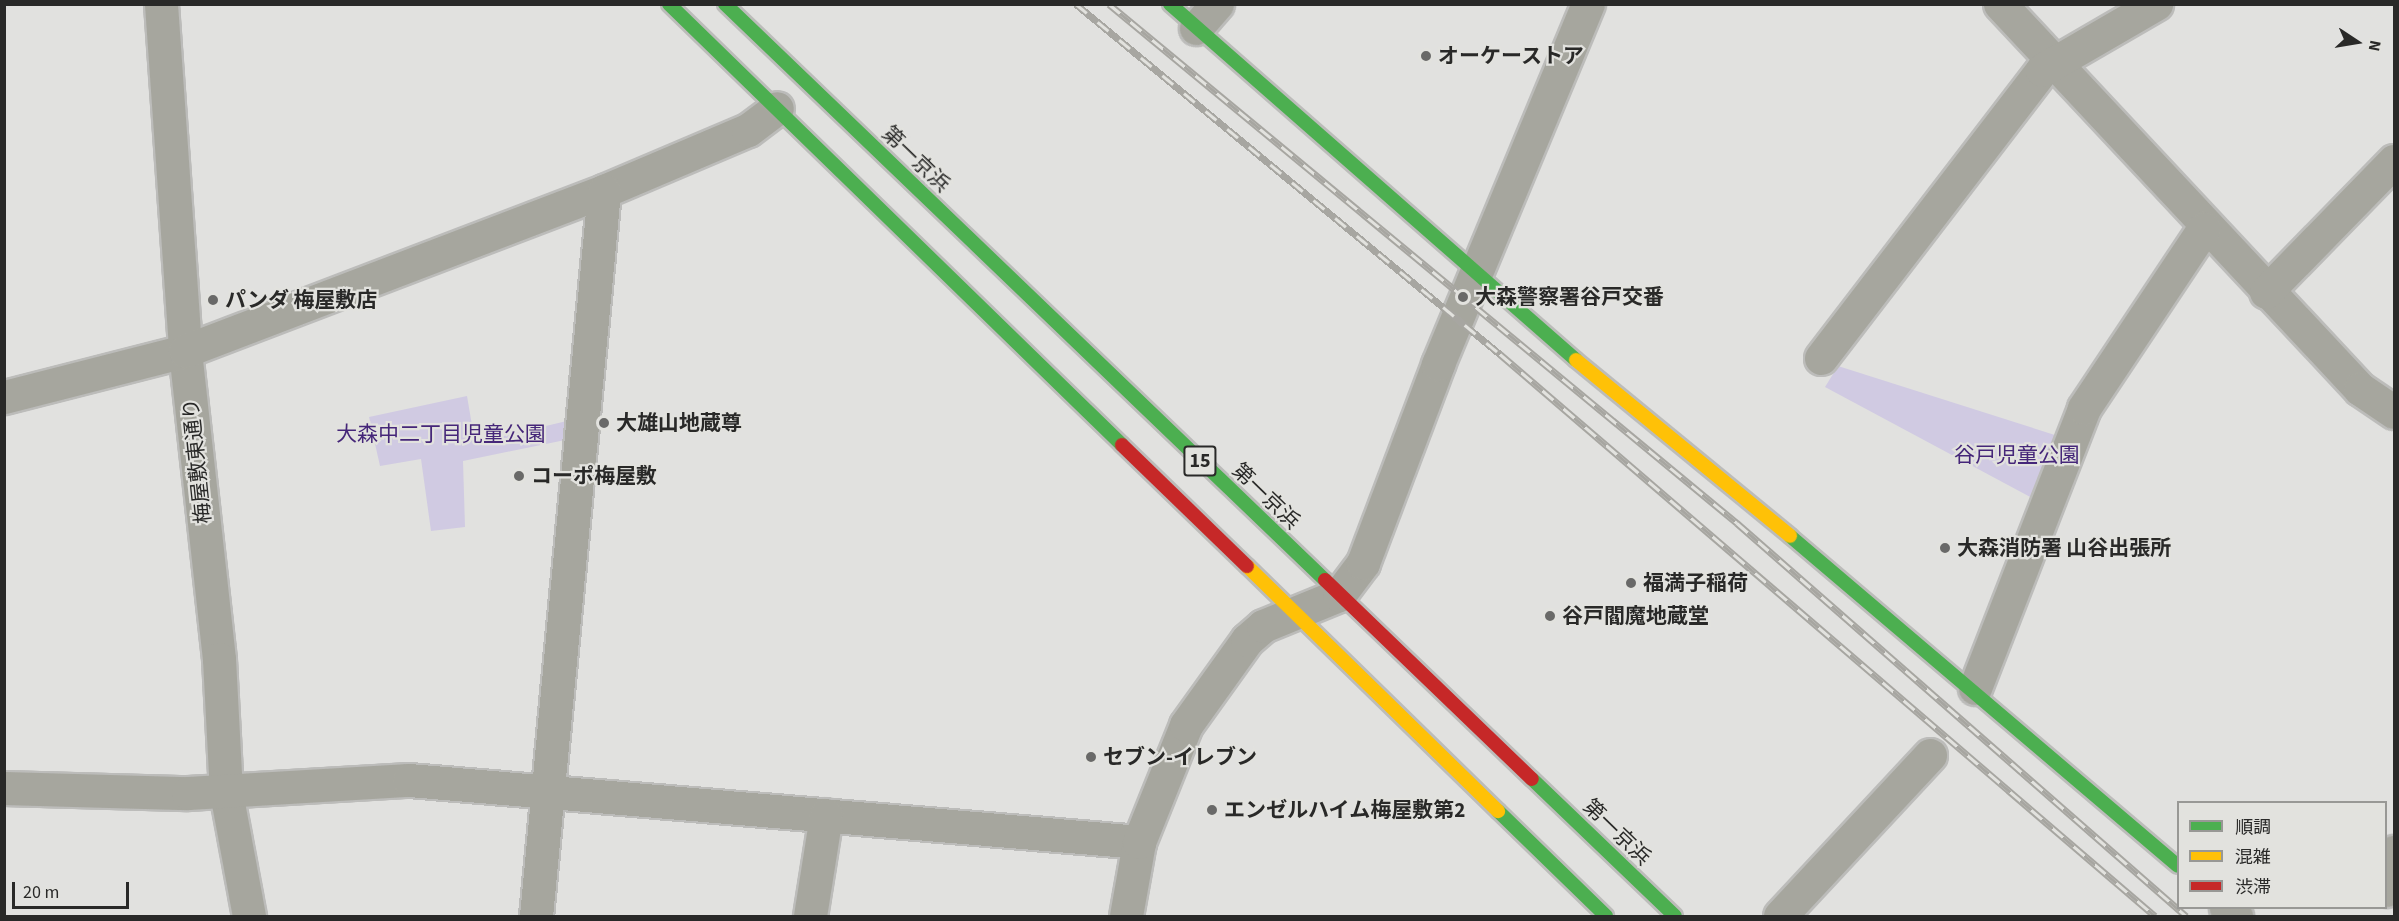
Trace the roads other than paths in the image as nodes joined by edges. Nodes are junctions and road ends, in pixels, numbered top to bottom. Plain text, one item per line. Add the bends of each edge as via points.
1 (161, 4) edge
2 (669, 4) edge
3 (725, 4) edge
4 (1170, 4) edge
5 (1588, 4) edge
6 (2000, 4) edge
7 (2156, 4) edge
8 (1207, 16) edge
9 (2056, 63) junction
10 (777, 108) junction
11 (2394, 161) edge
12 (604, 191) junction
13 (2204, 228) junction
14 (1475, 277) junction
15 (2266, 292) junction
16 (185, 351) junction
17 (1821, 358) dead end
18 (4, 397) edge
19 (2394, 412) edge
20 (1339, 595) junction
21 (1291, 612) junction
22 (1975, 688) junction
23 (1930, 755) dead end
24 (4, 788) edge
25 (549, 789) junction
26 (226, 792) junction
27 (826, 815) junction
28 (1139, 842) junction
29 (2394, 852) edge
30 (2177, 865) edge
31 (2387, 882) edge
32 (249, 916) edge
33 (536, 916) edge
34 (810, 916) edge
35 (1126, 916) edge
36 (1604, 916) edge
37 (1675, 916) edge
38 (1780, 916) edge

1 - 16 street, 梅屋敷東通り
2 - 10 main road, 15
3 - 20 main road, 第一京浜 / 15
4 - 8 main road
5 - 14 street
6 - 9 street
7 - 9 street
8 - 14 main road
9 - 13 street
9 - 17 street via 2042,70
10 - 12 street via 748,130
10 - 21 main road, 15
11 - 15 street
12 - 16 street
12 - 25 street
13 - 15 street
13 - 22 street via 2084,408
14 - 20 street via 1363,563
14 - 22 main road
15 - 19 street via 2360,389
16 - 18 street
16 - 26 street, 梅屋敷東通り via 219,659
20 - 21 street
20 - 37 main road, 第一京浜 / 15
21 - 28 street via 1247,640 1186,724
21 - 36 main road, 15
22 - 30 main road
23 - 38 street
24 - 26 street
25 - 26 street via 409,780
25 - 27 street
25 - 33 street
26 - 32 street, 梅屋敷東通り
27 - 28 street
27 - 34 street
28 - 35 street
29 - 31 street

